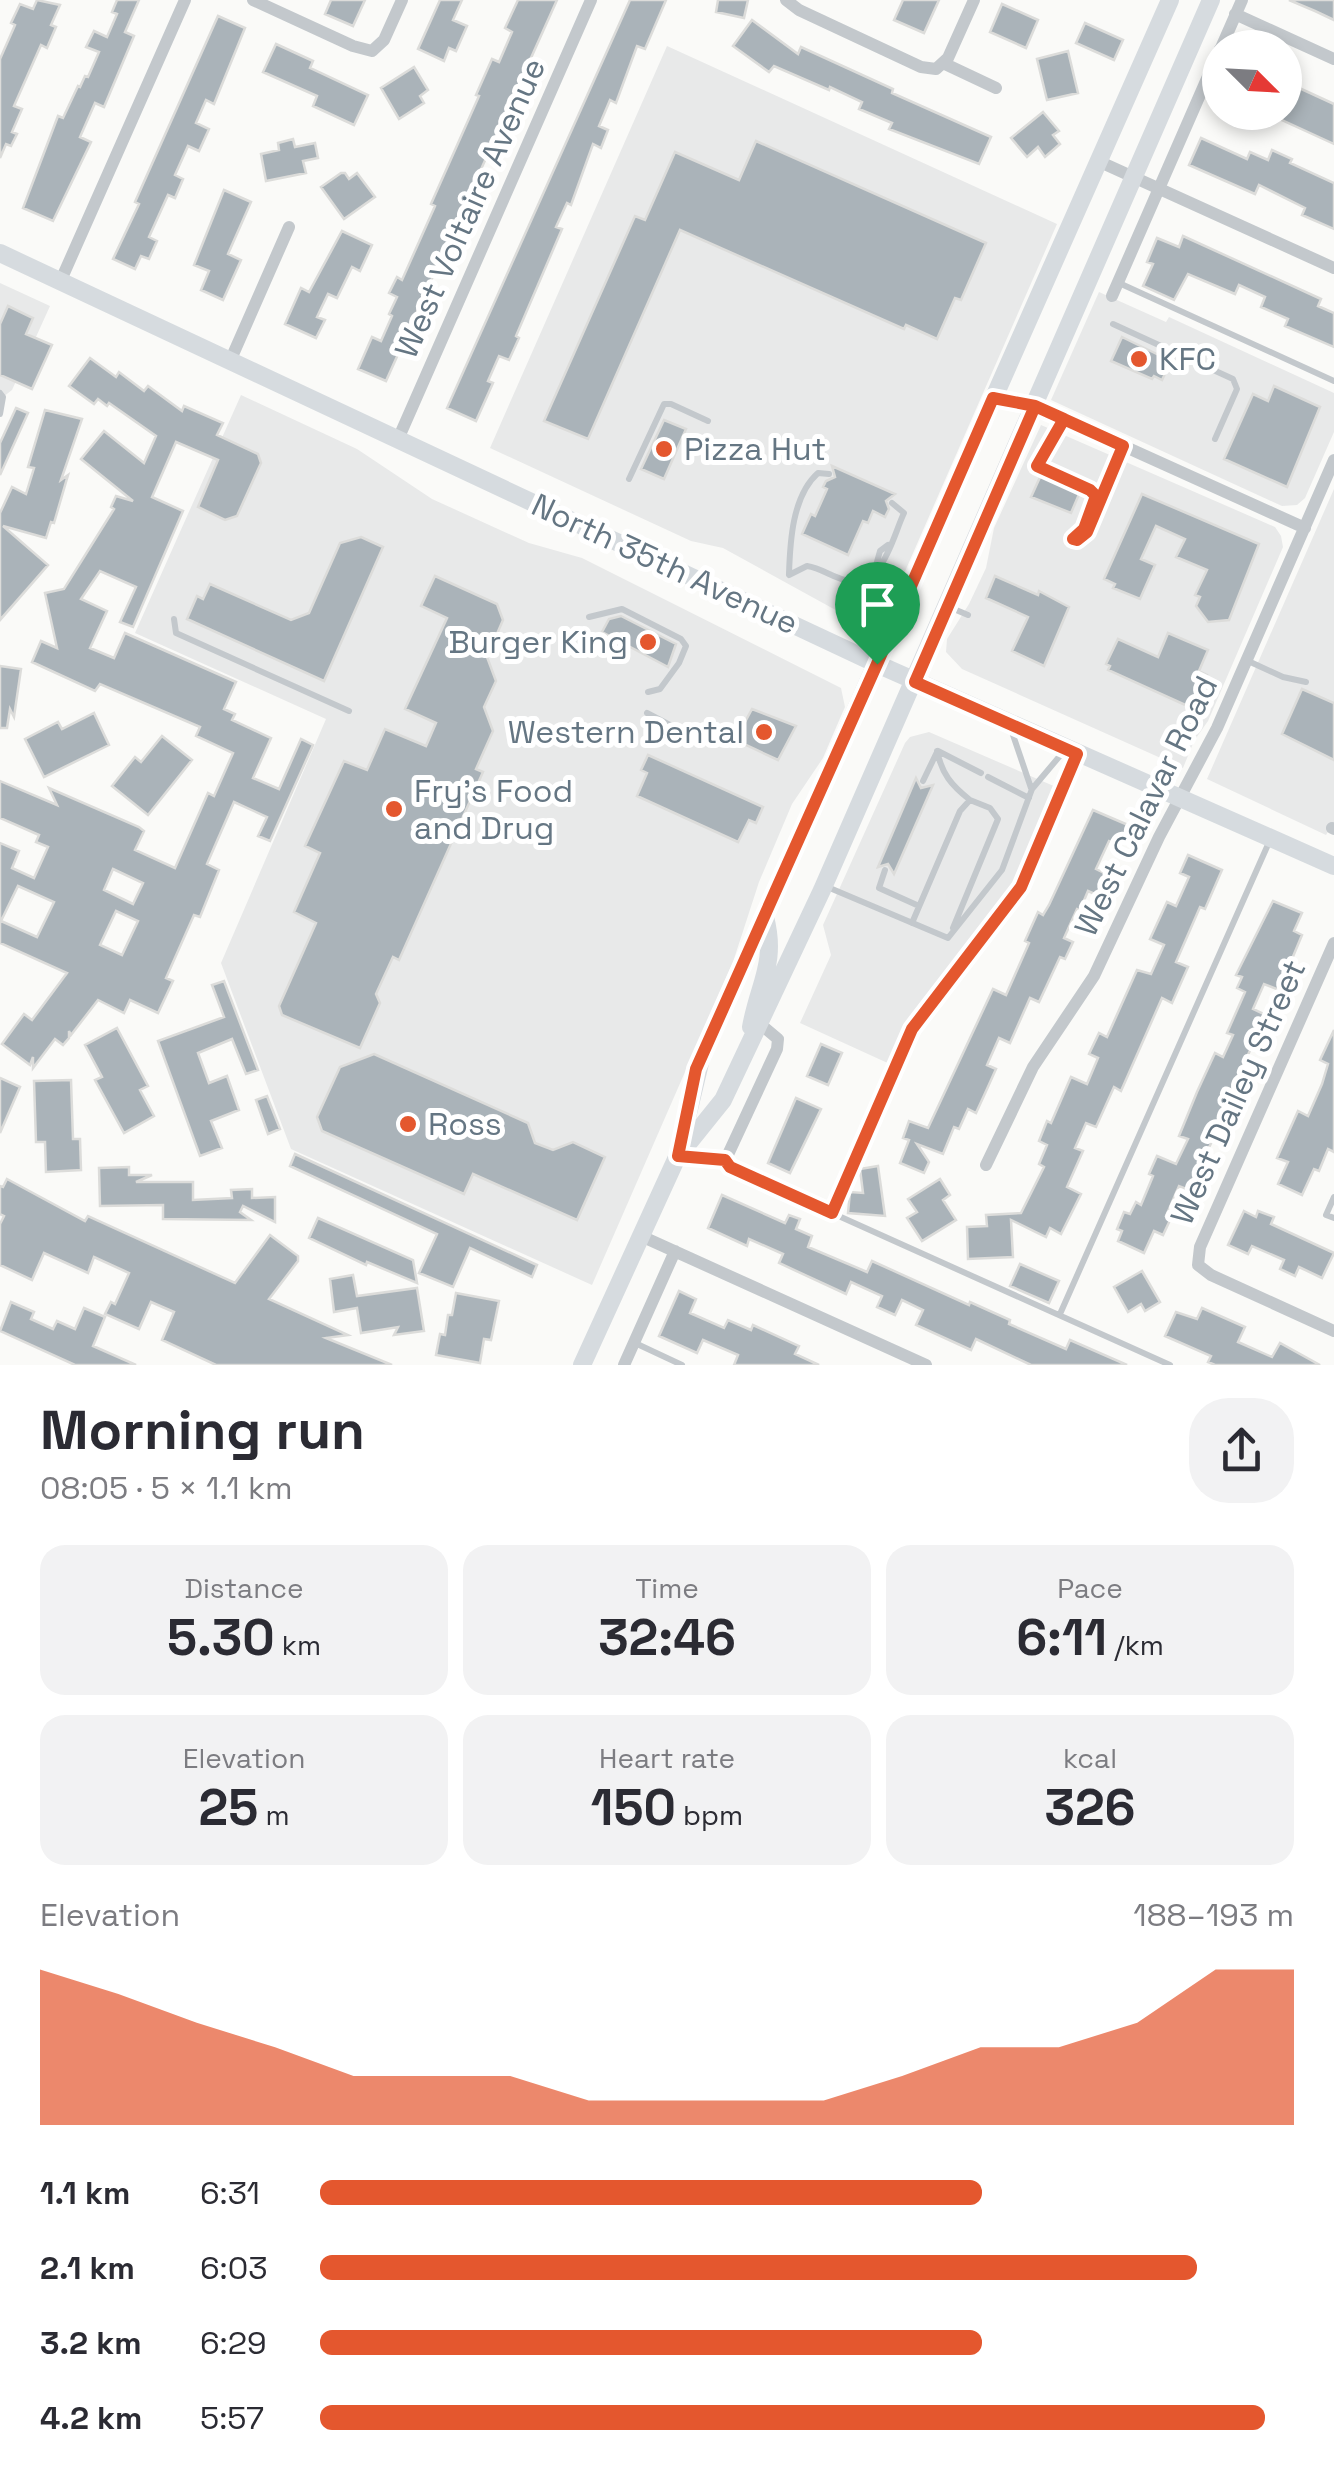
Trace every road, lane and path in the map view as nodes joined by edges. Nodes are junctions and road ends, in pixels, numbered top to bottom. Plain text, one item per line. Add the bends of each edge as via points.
1 (185, 0) edge
2 (253, 0) edge
3 (402, 0) edge
4 (591, 0) edge
5 (786, 0) edge
6 (974, 0) edge
7 (1170, 0) edge
8 (1211, 0) edge
9 (1242, 0) edge
10 (1235, 14) junction
11 (1228, 30) edge
12 (1334, 60) edge
13 (940, 66) junction
14 (996, 88) dead end
15 (1202, 90) edge
16 (1098, 161) junction
17 (1135, 178) junction
18 (1159, 189) junction
19 (288, 227) dead end
20 (0, 253) edge
21 (1334, 268) edge
22 (61, 280) junction
23 (1118, 282) junction
24 (1112, 296) dead end
25 (1112, 324) dead end
26 (231, 359) junction
27 (1334, 381) edge
28 (0, 393) edge
29 (993, 398) junction
30 (1035, 406) junction
31 (0, 414) edge
32 (1064, 419) junction
33 (708, 421) dead end
34 (399, 438) junction
35 (1215, 439) dead end
36 (1123, 446) junction
37 (1334, 460) edge
38 (829, 474) dead end
39 (629, 479) dead end
40 (892, 502) dead end
41 (1304, 528) junction
42 (948, 607) junction
43 (968, 616) dead end
44 (589, 617) dead end
45 (174, 619) dead end
46 (1246, 660) junction
47 (877, 664) junction
48 (915, 682) junction
49 (1306, 682) dead end
50 (648, 692) dead end
51 (349, 712) dead end
52 (647, 714) dead end
53 (1010, 724) junction
54 (688, 735) dead end
55 (938, 751) junction
56 (1071, 751) junction
57 (924, 781) dead end
58 (1030, 793) junction
59 (970, 800) junction
60 (1180, 800) junction
61 (1270, 839) junction
62 (1334, 866) edge
63 (885, 870) dead end
64 (824, 885) junction
65 (919, 906) junction
66 (765, 916) junction
67 (912, 923) junction
68 (948, 938) junction
69 (1334, 943) edge
70 (760, 1024) junction
71 (747, 1049) junction
72 (678, 1156) junction
73 (725, 1160) junction
74 (986, 1165) dead end
75 (1334, 1197) edge
76 (832, 1213) junction
77 (1334, 1218) edge
78 (642, 1236) junction
79 (675, 1252) junction
80 (1060, 1314) junction
81 (1334, 1331) edge
82 (633, 1343) junction
83 (582, 1365) edge
84 (624, 1365) edge
85 (682, 1365) edge
86 (926, 1365) edge
87 (1170, 1365) edge

1 - 22 street
2 - 3 street via 372,50 384,40
4 - 34 street, West Voltaire Avenue
5 - 13 street via 921,67
6 - 13 street
7 - 16 main road
8 - 17 main road
9 - 10 street
10 - 11 street
10 - 12 street
13 - 14 street
15 - 18 street
16 - 17 street
16 - 29 main road
17 - 18 street
17 - 30 main road
18 - 21 street
18 - 23 street
19 - 26 street
20 - 22 main road, North 35th Avenue
22 - 26 main road, North 35th Avenue
23 - 24 street
23 - 27 lane
25 - 35 lane via 1233,380 1237,389
26 - 34 main road, North 35th Avenue
28 - 31 lane
29 - 30 street
29 - 47 main road
30 - 32 street
30 - 42 main road
32 - 36 street
32 - 36 lane via 1037,466 1096,496 1073,539 1087,532
33 - 39 lane via 664,404
34 - 47 main road, North 35th Avenue
36 - 41 street
37 - 41 street, West Calavar Road
38 - 40 lane via 811,478 792,521 789,576 807,566 859,581 876,571 904,513
41 - 46 street, West Calavar Road
42 - 43 lane
42 - 48 main road
44 - 50 lane via 622,609 681,639 686,646 680,663 660,689
45 - 51 lane via 176,633
46 - 49 lane
46 - 60 street, West Calavar Road
47 - 48 main road, North 35th Avenue
47 - 66 main road
48 - 53 main road, North 35th Avenue
48 - 64 main road
52 - 54 lane
53 - 56 main road, North 35th Avenue
53 - 58 lane
55 - 57 lane
55 - 58 lane
55 - 59 lane via 942,771
56 - 58 lane
56 - 60 main road, North 35th Avenue
56 - 76 lane via 1021,887 912,1029
58 - 68 lane via 1002,870
59 - 65 lane
59 - 68 lane via 998,819
60 - 61 main road, North 35th Avenue
60 - 74 street, West Calavar Road via 1094,976 1033,1067
61 - 62 main road, North 35th Avenue
61 - 80 lane
63 - 65 lane via 879,888
64 - 67 lane
64 - 70 main road
65 - 67 lane
66 - 71 main road via 772,942
66 - 72 main road via 696,1069
67 - 68 lane
69 - 81 street, West Dailey Street via 1198,1265
70 - 71 main road
70 - 73 street via 778,1039 777,1049
71 - 72 main road via 724,1100
72 - 73 street
72 - 78 main road
73 - 76 lane
75 - 77 lane via 1326,1215
76 - 80 lane
78 - 79 street
78 - 83 main road
79 - 82 street
79 - 86 street
80 - 87 lane
82 - 84 street
82 - 85 lane

